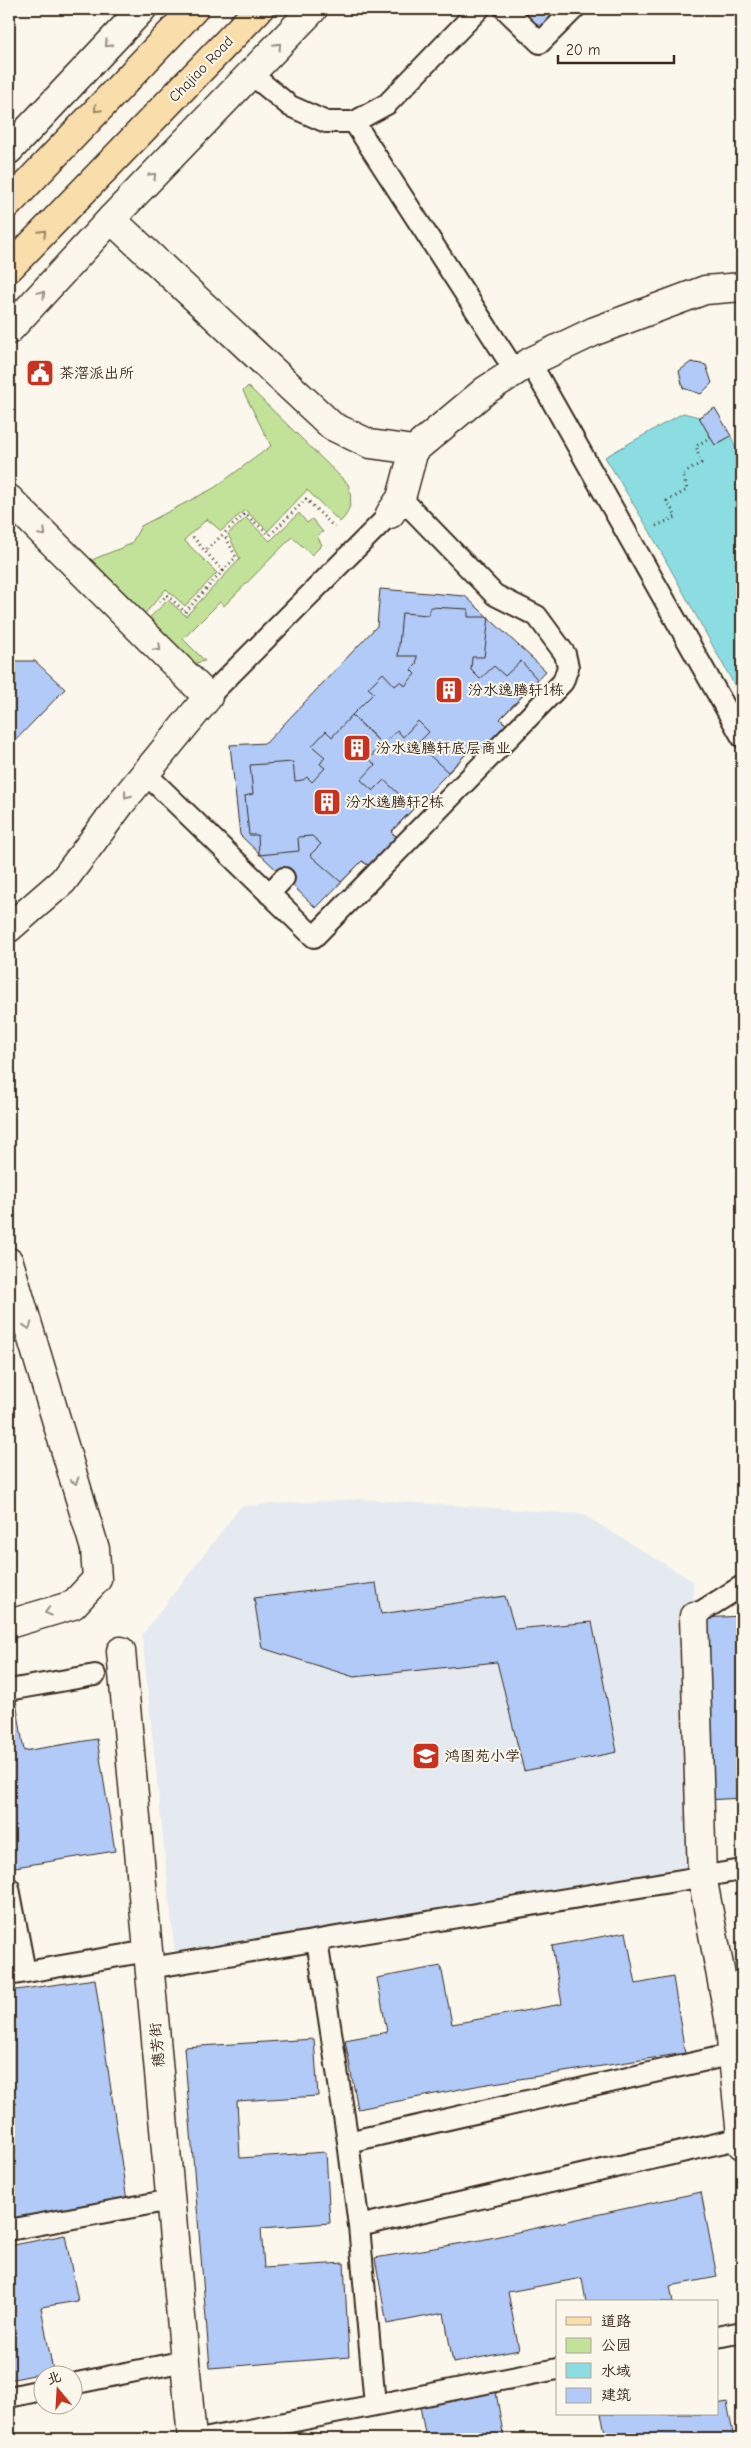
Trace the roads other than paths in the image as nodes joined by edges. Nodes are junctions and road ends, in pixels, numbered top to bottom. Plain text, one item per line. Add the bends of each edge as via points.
1 (142, 9) edge
2 (194, 9) edge
3 (259, 9) edge
4 (312, 9) edge
5 (479, 9) edge
6 (505, 9) edge
7 (574, 9) edge
8 (251, 74) junction
9 (354, 122) junction
10 (9, 150) edge
11 (9, 203) edge
12 (111, 220) junction
13 (9, 268) edge
14 (742, 287) edge
15 (9, 330) edge
16 (523, 366) junction
17 (414, 450) junction
18 (9, 498) edge
19 (396, 506) junction
20 (208, 697) junction
21 (742, 737) edge
22 (145, 773) junction
23 (284, 878) dead end
24 (269, 894) junction
25 (9, 928) edge
26 (9, 1262) edge
27 (742, 1586) edge
28 (694, 1616) joint
29 (9, 1624) edge
30 (121, 1651) dead end
31 (95, 1675) dead end
32 (9, 1690) edge
33 (742, 1870) edge
34 (702, 1876) junction
35 (9, 1888) edge
36 (317, 1941) junction
37 (149, 1960) junction
38 (17, 1974) edge
39 (733, 2054) junction
40 (742, 2138) edge
41 (348, 2142) junction
42 (742, 2145) edge
43 (171, 2200) junction
44 (359, 2226) junction
45 (9, 2230) edge
46 (742, 2332) edge
47 (718, 2337) edge
48 (186, 2362) junction
49 (556, 2369) edge
50 (82, 2382) edge
51 (32, 2392) edge
52 (9, 2397) edge
53 (375, 2405) junction
54 (192, 2439) edge
55 (204, 2439) edge

1 -> 10 street
2 -> 11 main road
13 -> 3 main road, Chajiao Road
8 -> 4 street
5 - 9 lane via 386,104
6 - 7 lane via 540,43
8 - 9 lane via 290,106 326,122
12 -> 8 street
9 - 16 lane
15 -> 12 street
12 - 17 street via 332,426 370,444
14 - 16 street via 705,290 595,331
16 - 17 street via 486,390
16 - 21 lane
17 - 19 street
18 -> 20 street
19 - 20 lane
19 - 24 lane via 495,595 537,616 565,654 568,667 563,682 314,937
20 - 22 street
22 - 24 lane
22 -> 25 street via 63,881
23 - 24 lane
26 -> 29 street via 96,1549 97,1579 73,1605
27 - 28 lane
28 - 34 street
30 - 37 street, 穗芳街
31 - 32 lane
33 - 34 lane
34 - 36 lane
34 - 39 street via 730,2018
35 - 38 lane
36 - 37 lane
36 - 41 lane
37 - 38 lane
37 - 43 street, 穗芳街
39 - 40 street
39 - 41 lane
40 - 42 street
40 - 44 lane
41 - 44 lane
43 - 45 lane
43 - 48 street, 穗芳街
44 - 53 lane
46 - 47 lane
48 - 50 lane
48 - 54 street, 穗芳街
49 - 53 lane
51 - 52 lane
53 - 55 lane

